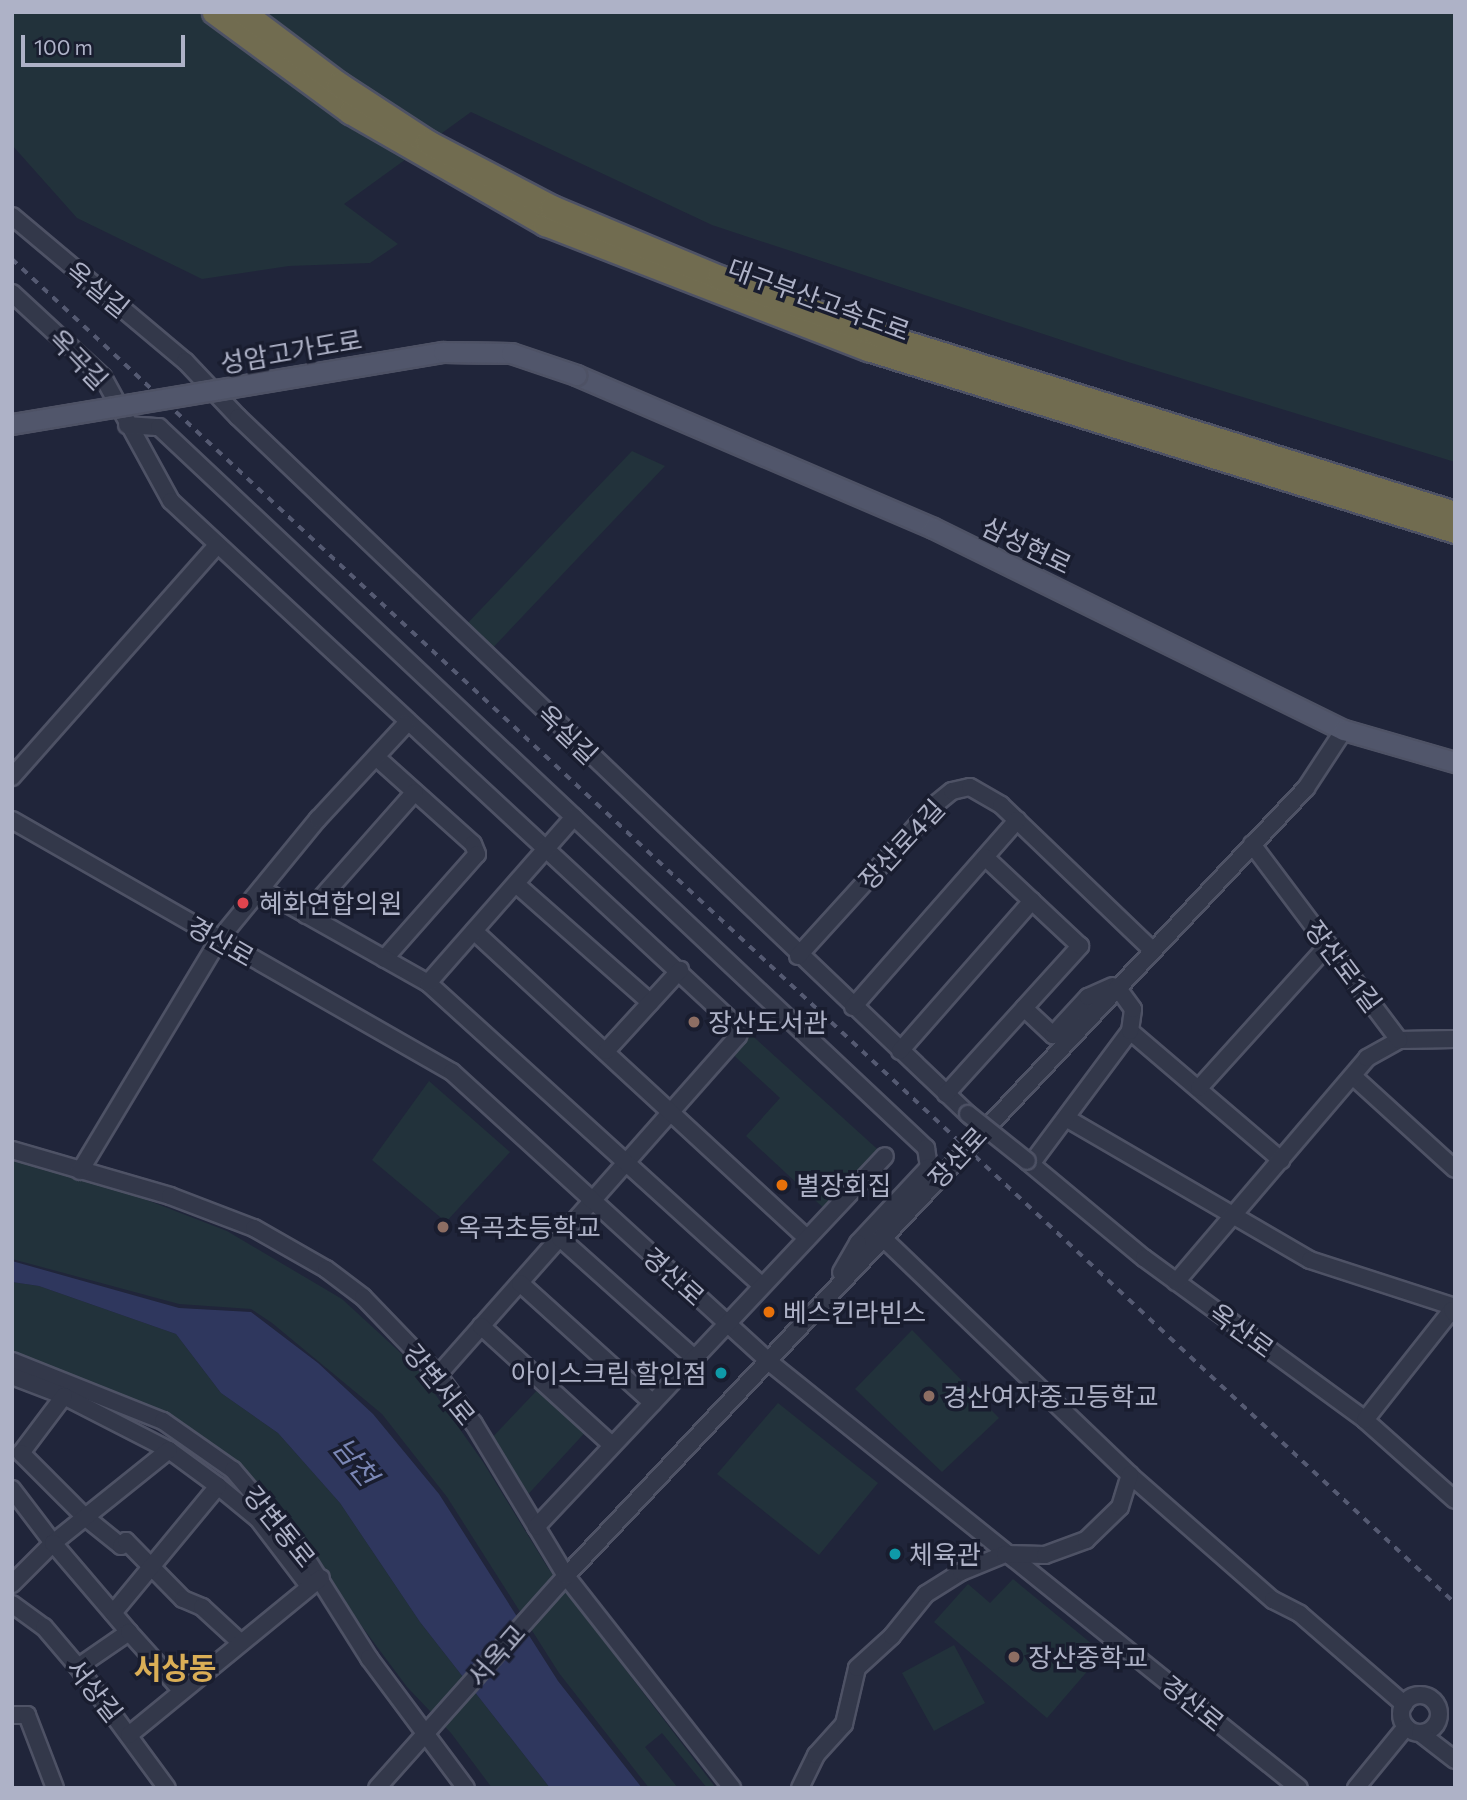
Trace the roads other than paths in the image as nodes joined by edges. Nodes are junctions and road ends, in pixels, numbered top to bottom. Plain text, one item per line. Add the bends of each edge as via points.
1 (214, 12) edge
2 (243, 12) edge
3 (12, 216) edge
4 (549, 216) junction
5 (12, 293) edge
6 (872, 341) junction
7 (576, 375) joint
8 (12, 425) edge
9 (129, 430) junction
10 (1455, 513) edge
11 (1455, 531) edge
12 (217, 545) junction
13 (406, 724) junction
14 (1344, 730) junction
15 (376, 757) junction
16 (1455, 762) edge
17 (12, 778) edge
18 (415, 792) junction
19 (574, 817) junction
20 (12, 820) edge
21 (1017, 820) junction
22 (1252, 844) junction
23 (544, 849) junction
24 (985, 857) junction
25 (516, 884) junction
26 (261, 890) junction
27 (1032, 901) junction
28 (306, 915) junction
29 (474, 931) junction
30 (218, 941) junction
31 (1328, 945) junction
32 (1151, 949) junction
33 (798, 956) junction
34 (384, 959) junction
35 (680, 970) junction
36 (428, 984) junction
37 (1120, 984) junction
38 (650, 1002) junction
39 (853, 1007) junction
40 (1024, 1008) junction
41 (1130, 1031) junction
42 (1455, 1039) edge
43 (1399, 1040) junction
44 (606, 1051) junction
45 (900, 1051) junction
46 (1355, 1078) junction
47 (1199, 1088) junction
48 (946, 1094) junction
49 (672, 1111) junction
50 (1066, 1118) junction
51 (12, 1150) edge
52 (885, 1156) dead end
53 (1281, 1160) junction
54 (1029, 1162) junction
55 (626, 1163) junction
56 (1455, 1169) edge
57 (80, 1171) junction
58 (592, 1202) junction
59 (1231, 1219) junction
60 (882, 1237) junction
61 (560, 1238) junction
62 (807, 1238) junction
63 (1176, 1282) junction
64 (520, 1283) junction
65 (762, 1286) junction
66 (829, 1295) junction
67 (1454, 1310) edge
68 (727, 1323) junction
69 (481, 1326) junction
70 (695, 1358) junction
71 (12, 1361) edge
72 (768, 1361) junction
73 (438, 1375) junction
74 (12, 1376) edge
75 (64, 1395) junction
76 (653, 1403) junction
77 (1365, 1420) junction
78 (612, 1445) junction
79 (169, 1450) junction
80 (1130, 1475) junction
81 (218, 1486) junction
82 (12, 1489) edge
83 (1455, 1500) edge
84 (85, 1517) junction
85 (536, 1527) junction
86 (53, 1543) junction
87 (1005, 1554) junction
88 (150, 1569) junction
89 (564, 1578) junction
90 (315, 1582) junction
91 (12, 1584) edge
92 (12, 1604) edge
93 (113, 1613) junction
94 (129, 1632) junction
95 (241, 1643) junction
96 (78, 1667) junction
97 (182, 1691) junction
98 (1404, 1704) junction
99 (12, 1715) edge
100 (1436, 1725) junction
101 (1413, 1730) junction
102 (428, 1734) junction
103 (129, 1735) junction
104 (1455, 1753) edge
105 (1455, 1760) edge
106 (55, 1788) edge
107 (167, 1788) edge
108 (377, 1788) edge
109 (466, 1788) edge
110 (732, 1788) edge
111 (800, 1788) edge
112 (1299, 1788) edge
113 (1356, 1788) edge

1 - 4 highway, 대구부산고속도로 via 350,112
2 - 4 highway, 대구부산고속도로 via 339,84
3 - 33 street, 옥실길 via 186,360 238,416
4 - 6 highway, 대구부산고속도로 via 719,277
5 - 9 street, 옥곡길 via 103,377
6 - 10 highway, 대구부산고속도로
6 - 11 highway, 대구부산고속도로
7 - 8 main road, 성암고가도로, bridge via 511,353 443,352
7 - 14 main road, 삼성현로 via 933,528
9 - 12 street, 옥곡길 via 160,487
9 - 19 street via 159,427
12 - 13 street, 옥곡길
12 - 17 street
13 - 15 street
13 - 23 street, 옥곡길
14 - 16 main road, 삼성현로
14 - 22 street, 장산로 via 1306,788
15 - 18 street
15 - 26 street
18 - 28 street
18 - 34 street via 473,844 477,854
19 - 23 street
19 - 66 street via 926,1148 929,1167 858,1243
20 - 30 street, 경산로
21 - 24 street
21 - 32 street, 장산로4길
21 - 33 street, 장산로4길 via 986,793 970,787 952,790
22 - 31 street, 장산로1길
22 - 32 street, 장산로
23 - 25 street
23 - 35 street, 옥곡길
24 - 27 street
24 - 39 street
25 - 29 street
25 - 38 street
26 - 28 street
26 - 30 street
27 - 40 street via 1080,946
27 - 45 street
28 - 34 street
29 - 36 street
29 - 44 street
30 - 57 street
30 - 58 street, 경산로 via 452,1072
31 - 43 street, 장산로1길
31 - 47 street
32 - 37 street, 장산로
33 - 39 street, 옥실길
34 - 36 street
35 - 38 street
35 - 49 street, 옥곡길 via 740,1029
36 - 55 street
37 - 40 street via 1088,997 1053,1035
37 - 41 street via 1133,1009
37 - 60 street, 장산로
38 - 44 street
39 - 45 street, 옥실길
40 - 48 street
41 - 47 street
41 - 50 street
42 - 43 street
43 - 46 street, 장산로1길 via 1367,1058
44 - 49 street
45 - 48 street, 옥실길
46 - 53 street, 장산로1길
46 - 56 street
47 - 53 street
48 - 54 street, 옥실길, bridge
49 - 55 street
49 - 62 street
50 - 54 street
50 - 59 street
51 - 57 street, 강변서로
52 - 62 street
53 - 59 street, 장산로1길
54 - 63 street, 옥산로
55 - 58 street
55 - 65 street
57 - 73 street, 강변서로 via 170,1196 292,1248 363,1297
58 - 61 street
58 - 68 street, 경산로
59 - 63 street, 장산로1길
59 - 67 street via 1310,1260
60 - 66 street, 장산로
60 - 80 street
61 - 64 street
61 - 70 street
62 - 65 street
63 - 77 street, 옥산로
64 - 69 street
64 - 76 street
65 - 68 street
66 - 72 street, 장산로
67 - 77 street
68 - 70 street
68 - 72 street, 경산로
69 - 73 street
69 - 78 street
70 - 76 street
71 - 90 street, 강변동로 via 141,1411 198,1442 262,1501
72 - 87 street, 경산로
72 - 89 street, 장산로
73 - 85 street, 강변서로
74 - 75 street
75 - 79 street
75 - 84 street via 21,1453
76 - 78 street
77 - 83 street, 옥산로
78 - 85 street
79 - 81 street
79 - 84 street
80 - 87 street via 1120,1507 1086,1541 1045,1555
80 - 98 street via 1273,1600 1300,1614
81 - 88 street
81 - 90 street via 258,1519
82 - 86 street
84 - 86 street
84 - 88 street via 121,1546 126,1541
85 - 89 street, 강변서로
86 - 91 street
86 - 93 street
87 - 111 street via 934,1587 861,1664 844,1724 816,1755
87 - 112 street, 경산로
88 - 93 street
88 - 95 street
89 - 102 street, 서옥교
89 - 110 street, 강변서로
90 - 95 street
90 - 102 street, 강변동로
92 - 96 street, 서상길 via 44,1627
93 - 94 street
94 - 96 street
94 - 97 street
95 - 97 street
96 - 103 street, 서상길
97 - 103 street
98 - 100 street via 1420,1695 1432,1699 1439,1710
98 - 101 street via 1401,1716
99 - 106 street via 27,1715
100 - 101 street
100 - 104 street
101 - 105 street
101 - 113 street
102 - 108 street
102 - 109 street, 강변동로
103 - 107 street, 서상길

